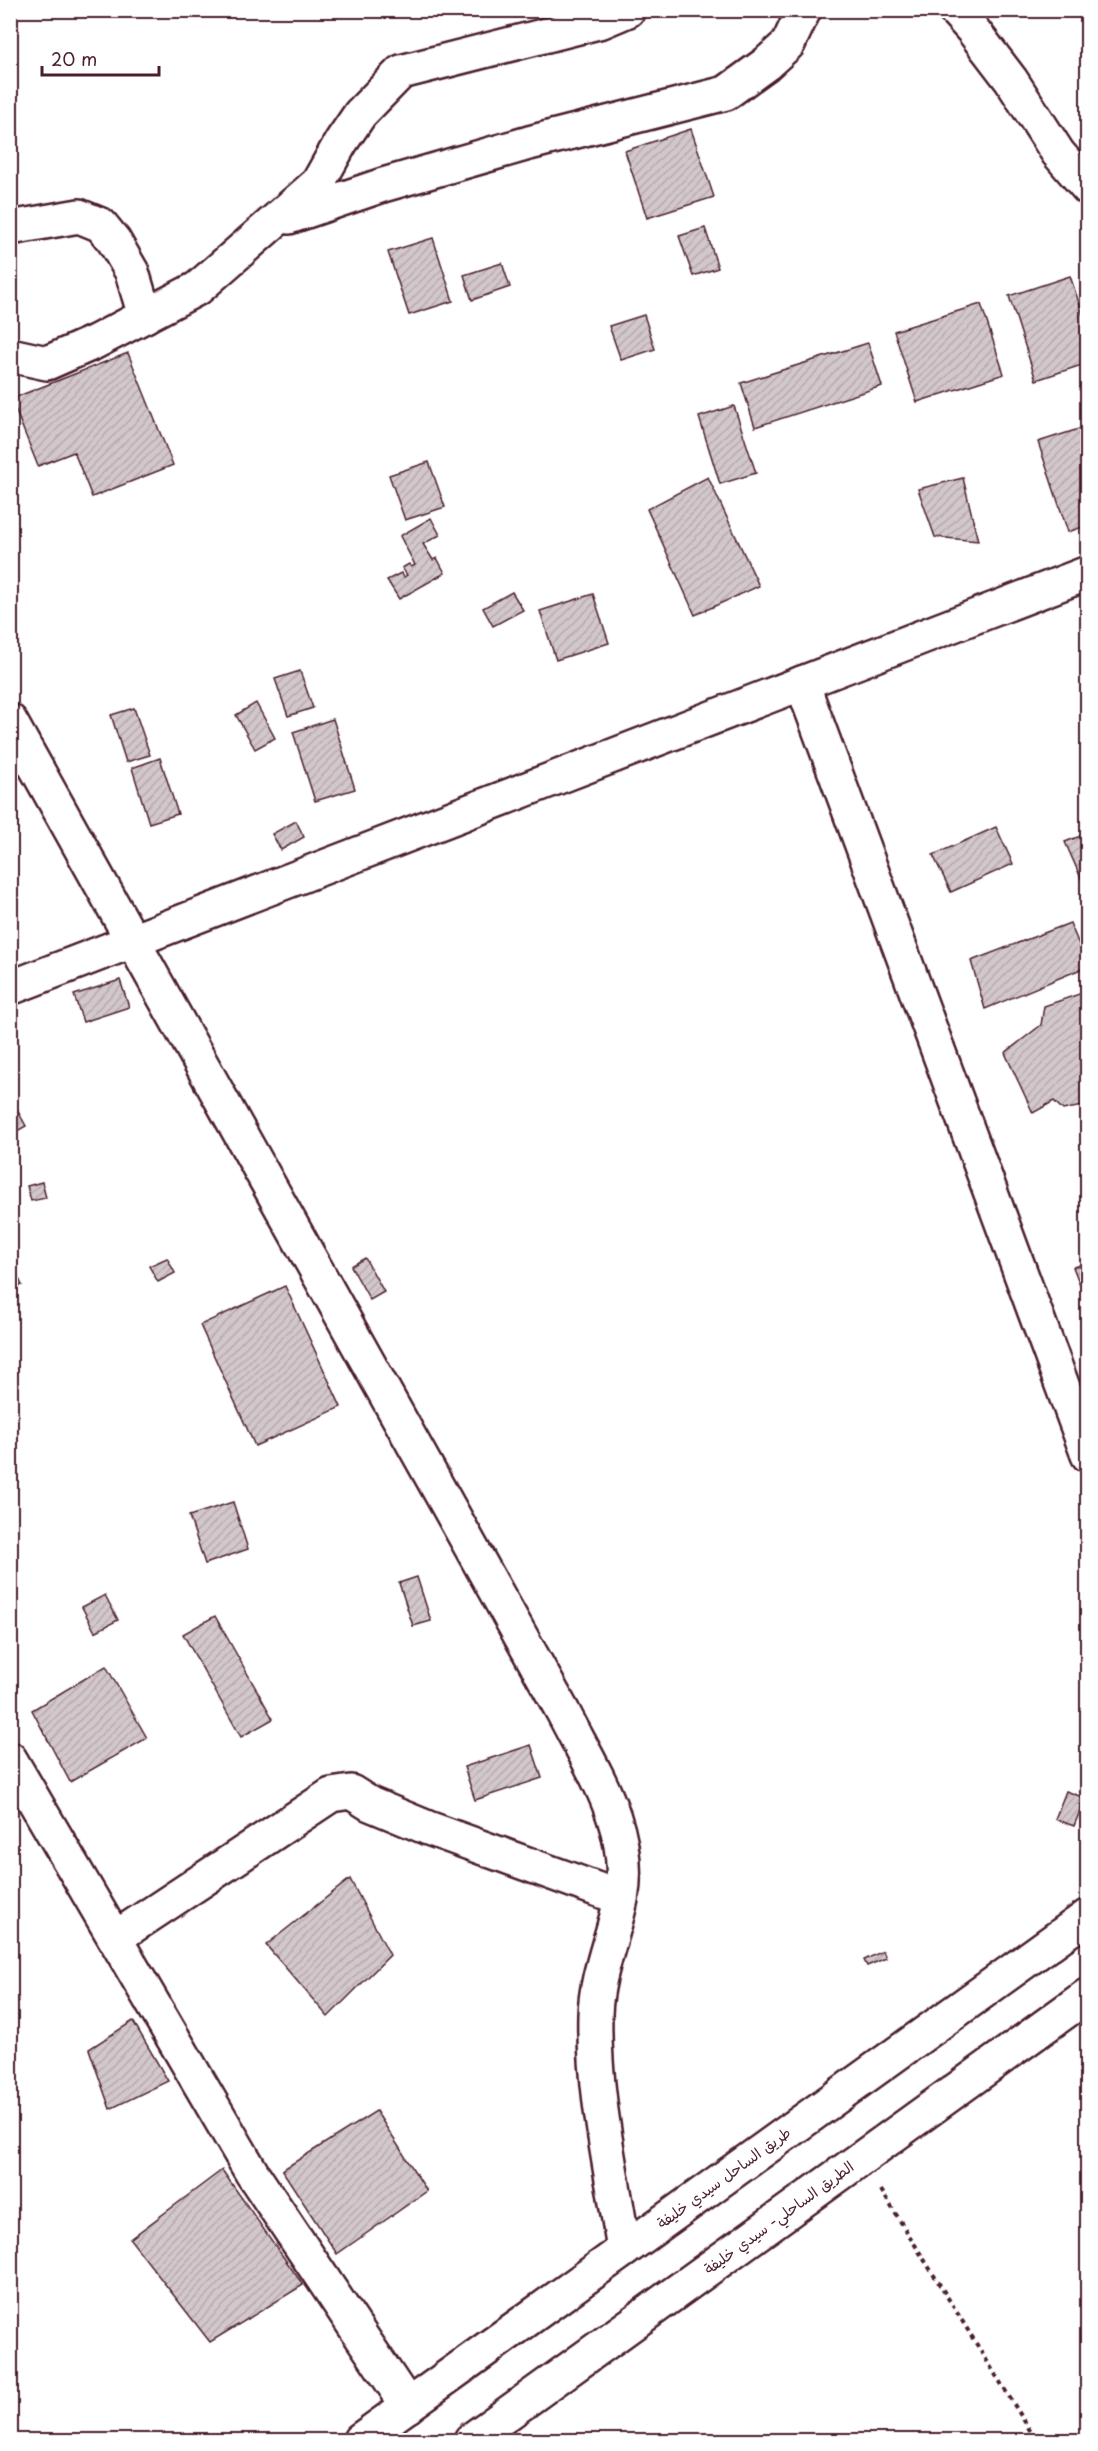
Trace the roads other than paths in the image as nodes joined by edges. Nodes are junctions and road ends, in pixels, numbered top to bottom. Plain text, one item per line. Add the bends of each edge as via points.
1 (628, 10) edge
2 (804, 10) edge
3 (955, 10) edge
4 (1088, 188) edge
5 (276, 221) junction
6 (10, 228) edge
7 (145, 315) junction
8 (10, 355) edge
9 (1088, 573) edge
10 (802, 683) junction
11 (10, 721) edge
12 (134, 940) junction
13 (10, 988) edge
14 (1088, 1455) edge
15 (10, 1759) edge
16 (621, 1898) junction
17 (1088, 1916) edge
18 (115, 1938) junction
19 (1088, 1995) edge
20 (624, 2250) junction
21 (408, 2406) junction
22 (360, 2440) edge
23 (471, 2440) edge

1 - 5 main road via 602,21 401,72 360,114 318,183
2 - 5 main road via 788,44 726,93 529,142
3 - 4 main road via 998,63 1058,153
5 - 7 main road via 198,288
6 - 7 main road via 79,216 101,225 132,272
7 - 8 main road via 47,363
9 - 10 main road
10 - 12 main road
10 - 14 main road
11 - 12 main road
12 - 13 main road
12 - 16 main road via 615,1814 624,1859
15 - 18 main road
16 - 18 main road via 428,1828 351,1792 331,1796
16 - 20 main road via 595,2014 597,2075
17 - 20 main road, طريق الساحل سيدي خليفة
18 - 21 main road via 252,2173
19 - 23 main road, الطريق الساحلي- سيدي خليفة
20 - 21 main road, طريق الساحل سيدي خليفة
21 - 22 main road, طريق الساحل سيدي خليفة

